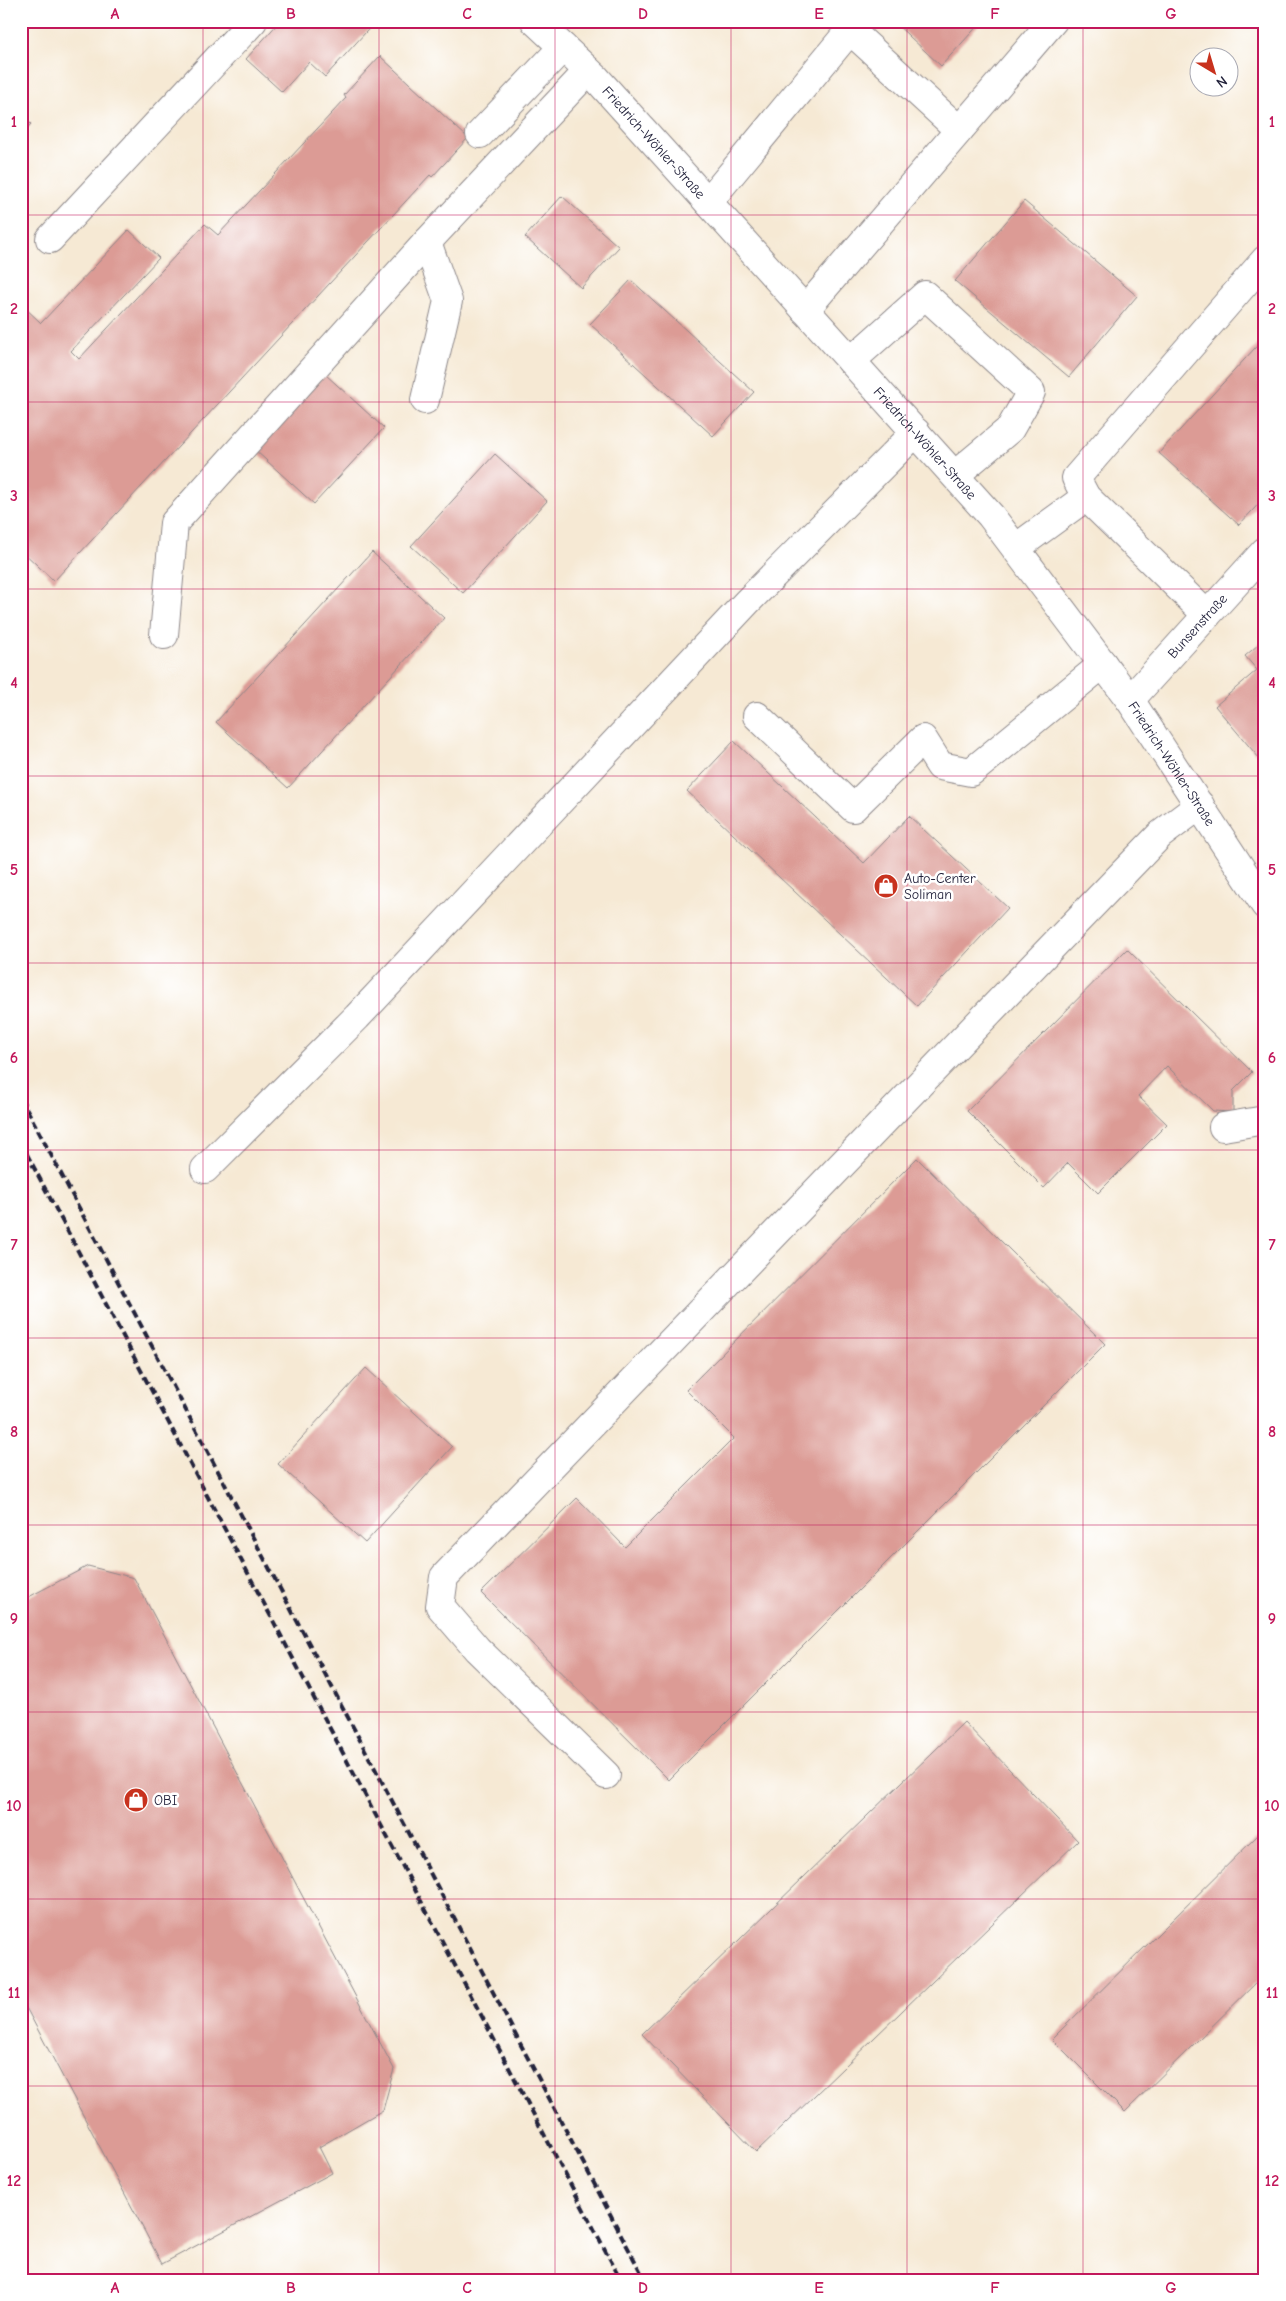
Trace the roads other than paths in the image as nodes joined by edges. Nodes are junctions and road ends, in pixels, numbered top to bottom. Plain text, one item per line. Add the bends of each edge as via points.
1 (252, 21) edge
2 (535, 21) edge
3 (1053, 21) edge
4 (563, 47) junction
5 (588, 71) junction
6 (959, 130) junction
7 (480, 134) dead end
8 (708, 202) junction
9 (50, 240) dead end
10 (427, 242) junction
11 (1265, 260) edge
12 (805, 310) junction
13 (851, 361) junction
14 (425, 400) dead end
15 (916, 432) junction
16 (954, 475) junction
17 (1086, 496) junction
18 (1016, 548) junction
19 (1265, 551) edge
20 (1208, 615) junction
21 (164, 635) dead end
22 (1103, 664) junction
23 (1130, 700) junction
24 (757, 716) dead end
25 (1200, 805) junction
26 (1265, 905) edge
27 (1265, 1120) edge
28 (1223, 1127) dead end
29 (205, 1169) dead end
30 (606, 1775) dead end

1 - 9 street
2 - 4 street, Friedrich-Wöhler-Straße
3 - 6 street
4 - 5 street, Friedrich-Wöhler-Straße
4 - 7 street
5 - 8 street, Friedrich-Wöhler-Straße
5 - 10 street
6 - 8 street via 850,30
6 - 12 street
8 - 12 street, Friedrich-Wöhler-Straße
10 - 14 street via 448,300
10 - 21 street via 174,523
11 - 17 street via 1076,478
12 - 13 street, Friedrich-Wöhler-Straße
13 - 15 street, Friedrich-Wöhler-Straße
13 - 16 street via 925,295 1031,392 1010,429
15 - 16 street, Friedrich-Wöhler-Straße
15 - 29 street via 747,602 357,1017
16 - 18 street, Friedrich-Wöhler-Straße
17 - 18 street
17 - 20 street
18 - 22 street, Friedrich-Wöhler-Straße
19 - 20 street, Bunsenstraße
20 - 23 street, Bunsenstraße
22 - 23 street, Friedrich-Wöhler-Straße
22 - 24 street via 971,772 940,766 923,739 853,808
23 - 25 street, Friedrich-Wöhler-Straße
25 - 26 street, Friedrich-Wöhler-Straße
25 - 30 street via 1160,835 444,1577 440,1606 477,1649
27 - 28 street

